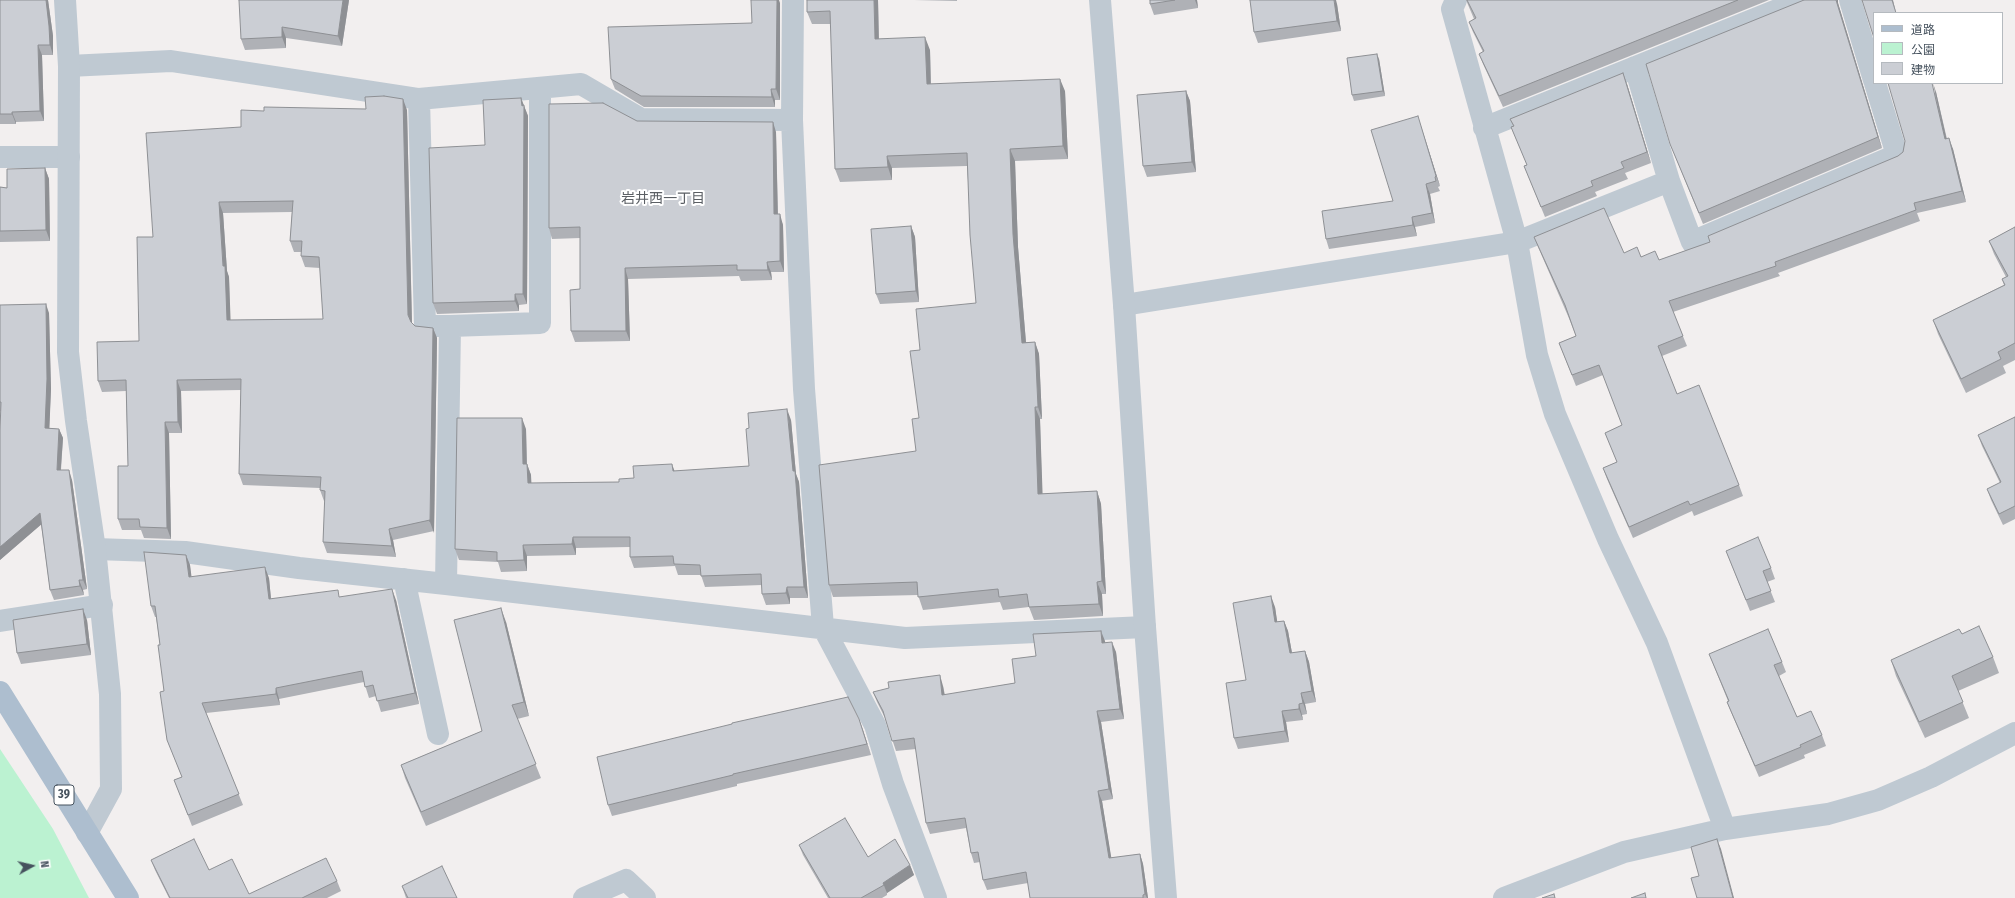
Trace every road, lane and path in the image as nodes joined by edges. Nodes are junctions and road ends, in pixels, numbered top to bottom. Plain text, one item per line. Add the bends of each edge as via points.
1 (65, 0) edge
2 (793, 0) edge
3 (1100, 0) edge
4 (1456, 0) edge
5 (1802, 0) edge
6 (1850, 0) edge
7 (69, 66) junction
8 (1635, 67) junction
9 (1873, 77) edge
10 (1875, 84) edge
11 (540, 88) junction
12 (419, 99) junction
13 (792, 120) junction
14 (1484, 128) junction
15 (69, 156) junction
16 (0, 157) edge
17 (1669, 181) junction
18 (1516, 242) junction
19 (1124, 305) junction
20 (450, 326) junction
21 (95, 549) junction
22 (404, 579) junction
23 (446, 584) junction
24 (102, 605) junction
25 (0, 621) edge
26 (823, 627) junction
27 (1145, 627) junction
28 (0, 692) edge
29 (2015, 733) edge
30 (438, 734) dead end
31 (1725, 829) junction
32 (87, 833) junction
33 (128, 898) edge
34 (584, 898) edge
35 (645, 898) edge
36 (936, 898) edge
37 (1166, 898) edge
38 (1504, 898) edge

1 - 7 street
2 - 13 street
3 - 19 street
4 - 14 street via 1452,9
5 - 8 street
6 - 9 street
7 - 12 street via 171,61
7 - 15 street
8 - 14 street
8 - 17 street
10 - 17 street via 1897,155 1692,242
11 - 12 street
11 - 13 street via 581,84 641,120
11 - 20 street via 540,323
12 - 20 street via 425,326
13 - 26 street via 804,389
14 - 18 street
15 - 16 street
15 - 21 street via 68,352
17 - 18 street
18 - 19 street
18 - 31 street via 1537,355 1554,414 1608,539 1657,643
19 - 27 street
20 - 23 street
21 - 22 street via 185,552
21 - 24 street
22 - 23 street
22 - 30 street
23 - 26 street
24 - 25 street
24 - 32 street via 110,694 111,789
26 - 27 street via 905,638
26 - 36 street via 874,725 893,784
27 - 37 street
28 - 32 main road, 39
29 - 31 street via 1930,777 1878,800 1828,814
31 - 38 street via 1624,852
32 - 33 main road, 39
34 - 35 street via 626,880

